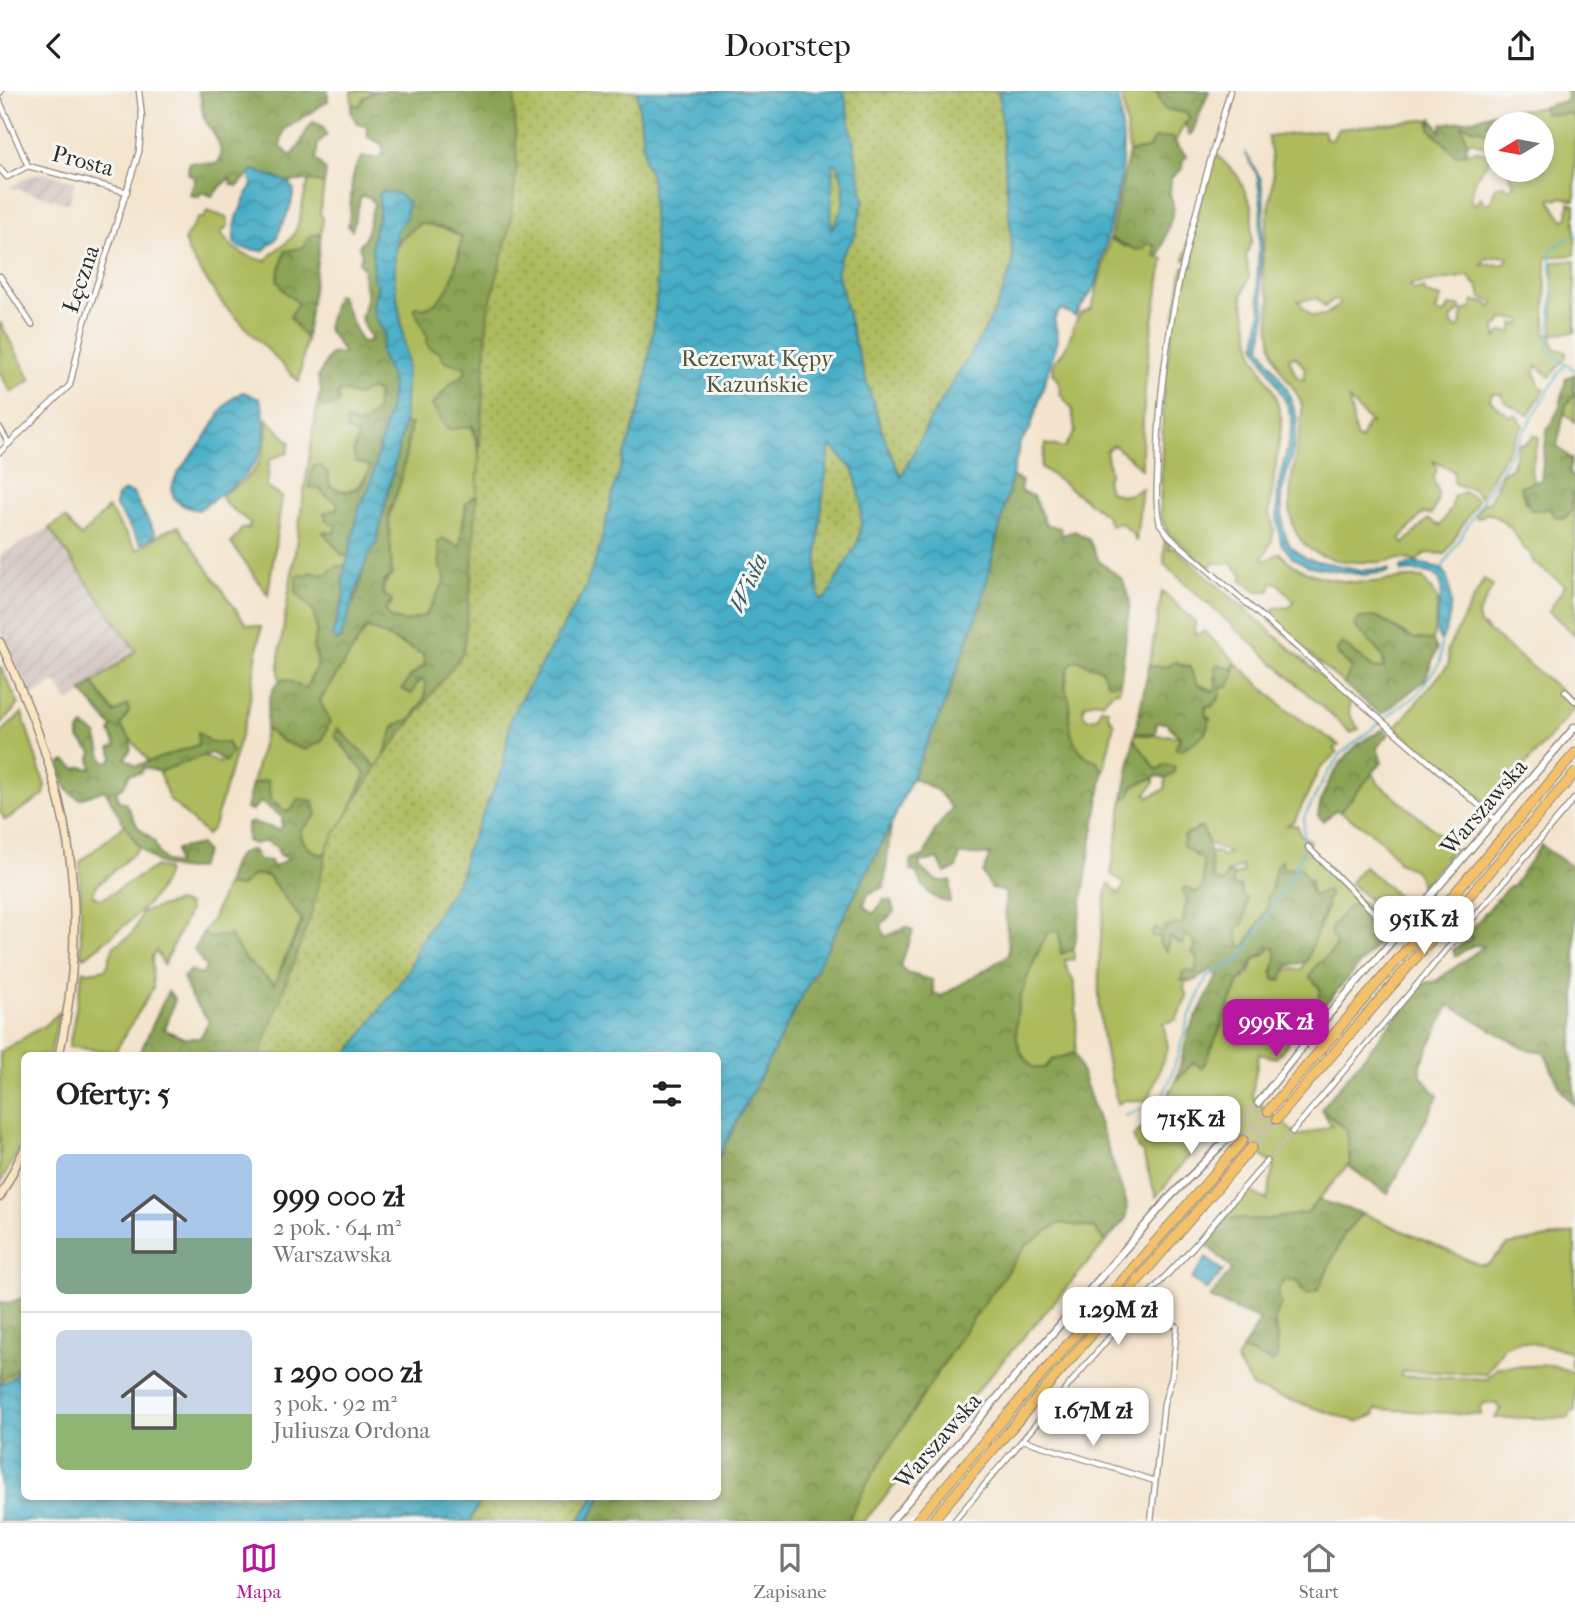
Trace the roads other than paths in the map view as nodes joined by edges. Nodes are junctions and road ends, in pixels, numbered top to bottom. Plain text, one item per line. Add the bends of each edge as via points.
1 (139, 91) edge
2 (1230, 91) edge
3 (0, 103) edge
4 (28, 166) junction
5 (0, 169) edge
6 (127, 191) junction
7 (0, 277) edge
8 (32, 325) dead end
9 (0, 428) edge
10 (9, 444) junction
11 (0, 452) edge
12 (0, 642) edge
13 (1565, 691) dead end
14 (1575, 701) edge
15 (1575, 727) edge
16 (1575, 753) edge
17 (1575, 773) edge
18 (1575, 798) edge
19 (1496, 820) junction
20 (1308, 847) dead end
21 (1396, 935) junction
22 (59, 1052) edge
23 (1258, 1103) tunnel mouth
24 (1268, 1111) tunnel mouth
25 (1277, 1119) tunnel mouth
26 (1234, 1132) tunnel mouth
27 (1292, 1132) tunnel mouth
28 (1243, 1140) tunnel mouth
29 (1252, 1147) tunnel mouth
30 (21, 1156) edge
31 (1267, 1161) tunnel mouth
32 (0, 1197) edge
33 (1137, 1309) junction
34 (1023, 1440) junction
35 (1155, 1481) junction
36 (891, 1521) edge
37 (916, 1521) edge
38 (932, 1521) edge
39 (954, 1521) edge
40 (1151, 1521) edge

1 - 6 street, Łęczna via 140,142
2 - 19 street via 1168,325 1159,410 1160,524
3 - 4 street
4 - 5 street via 4,176
4 - 6 street, Prosta
6 - 10 street, Łęczna via 83,328 70,385
7 - 8 street
9 - 10 street
10 - 11 street, Łęczna
12 - 22 main road via 50,759 70,848 74,956
13 - 14 street
15 - 19 street, Warszawska
16 - 24 highway
17 - 25 highway
18 - 27 street
19 - 21 street, Warszawska
20 - 21 street
21 - 23 street, Warszawska
26 - 36 street, Warszawska via 1168,1199
28 - 37 highway
29 - 38 highway
30 - 32 main road
31 - 33 street
33 - 34 street
33 - 35 street via 1177,1326
34 - 35 street
34 - 39 street
35 - 40 street

